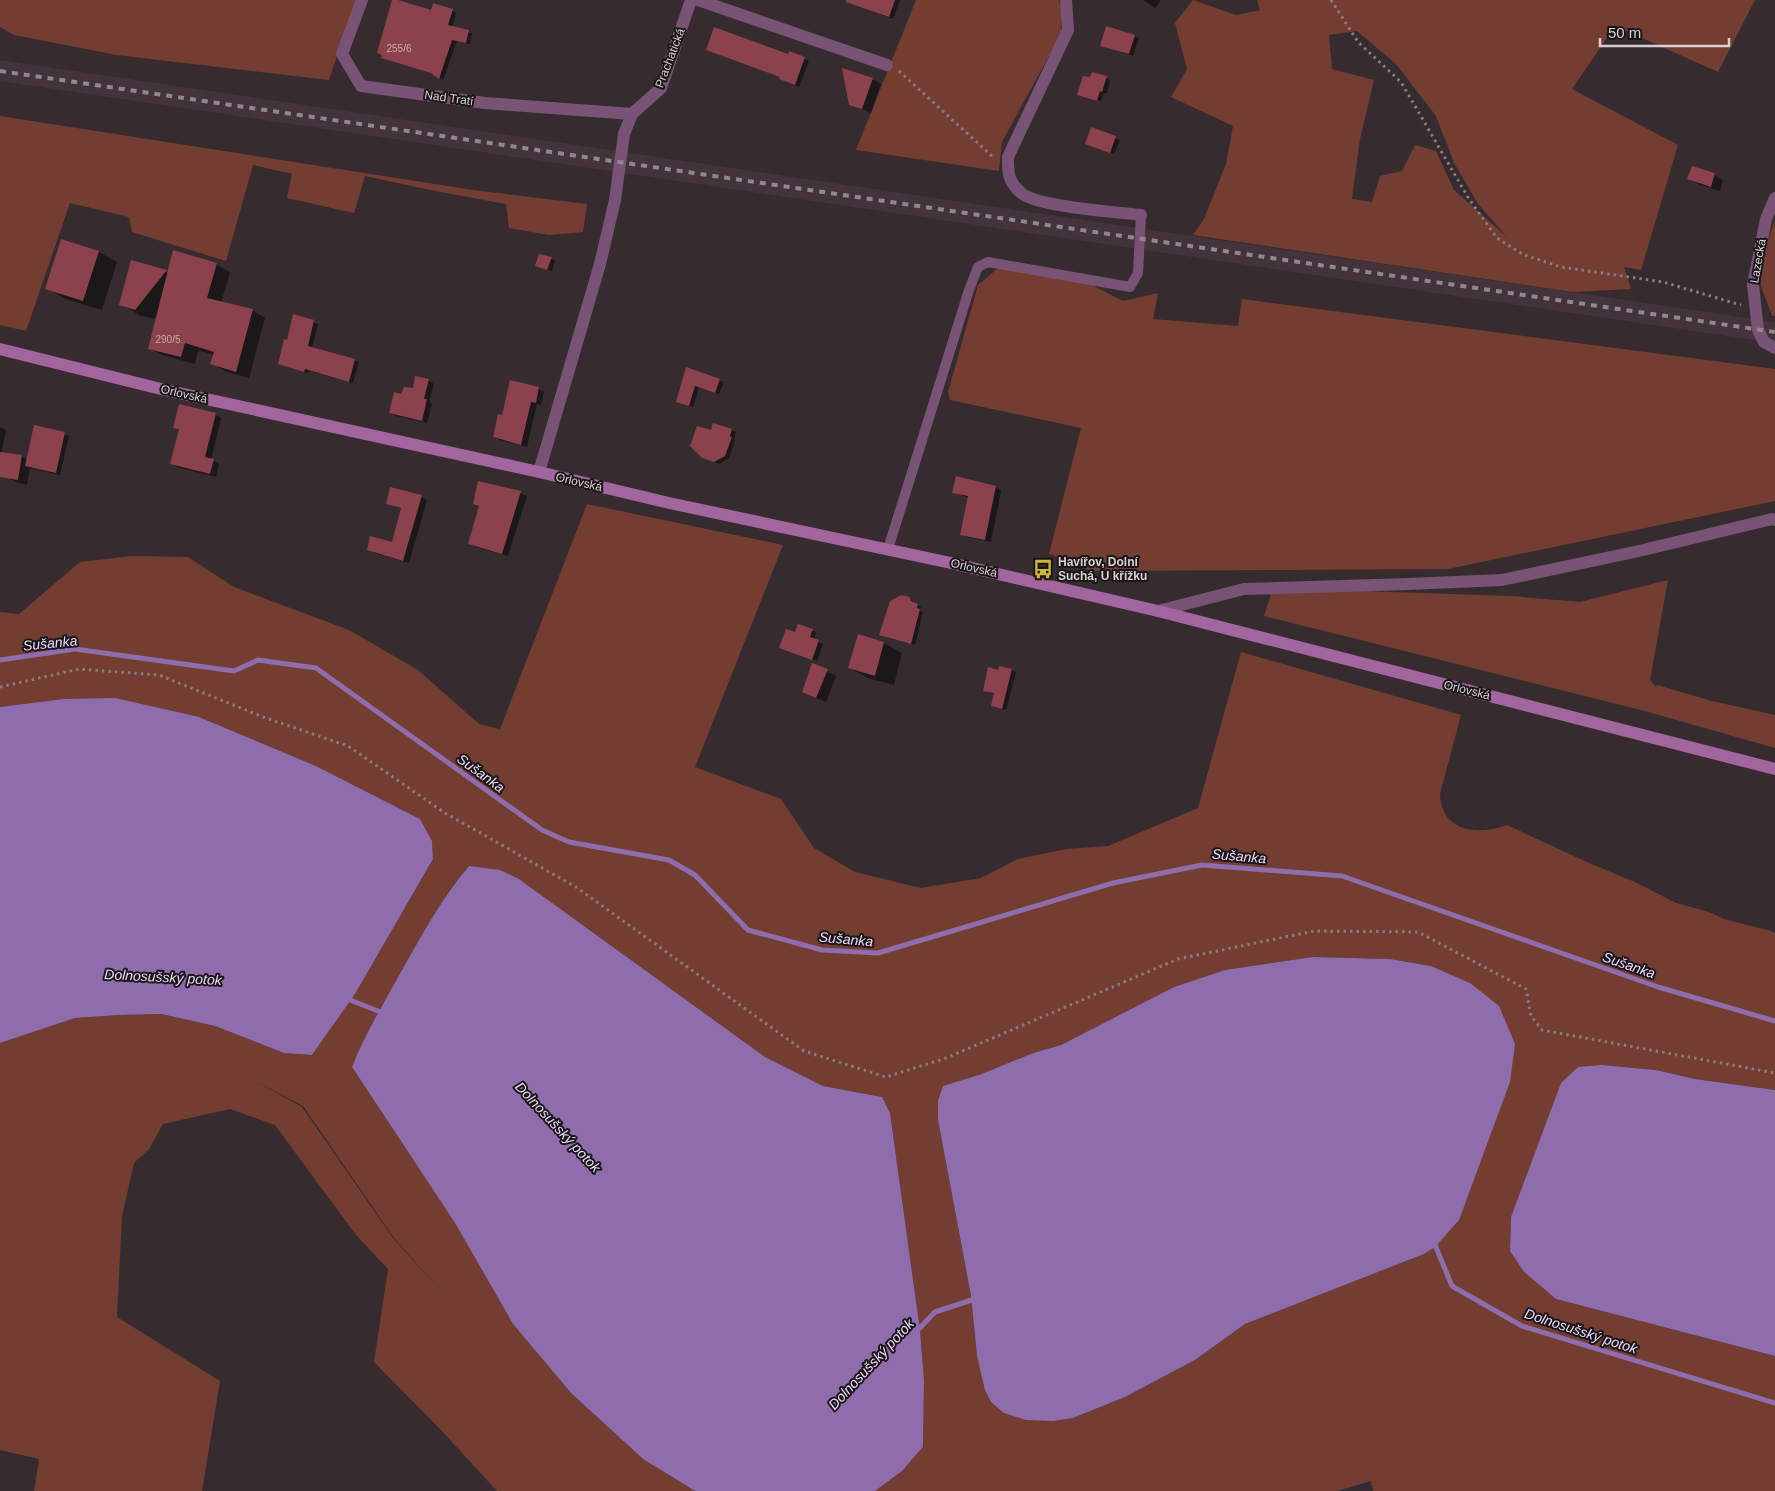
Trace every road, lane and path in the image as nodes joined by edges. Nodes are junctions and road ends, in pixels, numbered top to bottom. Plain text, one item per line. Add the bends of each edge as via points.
1 (362, 0) edge
2 (691, 0) edge
3 (698, 0) edge
4 (1066, 0) edge
5 (1331, 0) edge
6 (887, 66) joint
7 (632, 114) junction
8 (1008, 171) junction
9 (1775, 198) edge
10 (1141, 215) joint
11 (1756, 309) junction
12 (1775, 348) edge
13 (0, 349) edge
14 (539, 472) junction
15 (1775, 520) edge
16 (888, 549) junction
17 (1158, 611) junction
18 (0, 688) edge
19 (1775, 769) edge
20 (1775, 1073) edge

1 - 7 street, Nad Tratí via 342,54 361,86 485,103
2 - 7 street, Prachatická via 661,88
3 - 6 street
4 - 8 street via 1068,30 1008,157
5 - 11 path via 1358,42 1401,82 1469,199 1497,238 1522,254 1561,267 1663,282
6 - 8 path via 896,69
7 - 14 street, Prachatická via 624,134 615,200 600,264
8 - 10 street via 1021,194 1048,204
9 - 11 street, Lazecká via 1766,219 1753,285
10 - 16 lane via 1138,273 1130,287 988,262 978,267
11 - 12 street, Lazecká via 1760,336
13 - 14 main road, Orlovská via 164,390
14 - 16 main road, Orlovská
15 - 17 street, Orlovská via 1502,580 1244,589
16 - 17 main road, Orlovská
17 - 19 main road, Orlovská
18 - 20 path via 79,669 159,675 263,717 348,746 445,813 576,887 804,1050 886,1077 946,1058 1178,959 1314,931 1418,932 1526,989 1532,1016 1542,1030

